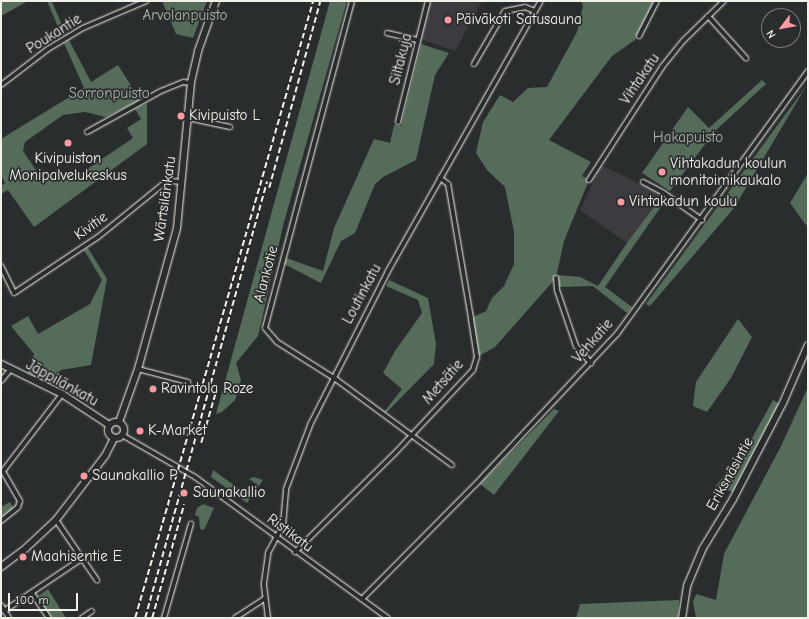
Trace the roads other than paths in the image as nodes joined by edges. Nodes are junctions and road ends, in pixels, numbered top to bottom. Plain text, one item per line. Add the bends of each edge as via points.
1 (146, 1) edge
2 (216, 1) edge
3 (352, 1) edge
4 (428, 1) edge
5 (541, 1) edge
6 (657, 1) edge
7 (724, 1) edge
8 (535, 11) junction
9 (708, 16) junction
10 (388, 33) dead end
11 (639, 36) dead end
12 (417, 40) junction
13 (746, 58) dead end
14 (474, 64) dead end
15 (808, 71) edge
16 (191, 83) junction
17 (1, 85) edge
18 (188, 118) junction
19 (398, 122) dead end
20 (230, 127) dead end
21 (87, 132) dead end
22 (440, 178) junction
23 (589, 180) dead end
24 (182, 182) junction
25 (643, 182) dead end
26 (702, 220) junction
27 (1, 266) edge
28 (556, 278) dead end
29 (808, 345) edge
30 (591, 363) junction
31 (1, 364) edge
32 (138, 368) junction
33 (10, 370) junction
34 (332, 378) junction
35 (1, 381) edge
36 (188, 382) dead end
37 (62, 394) junction
38 (119, 422) junction
39 (109, 425) junction
40 (122, 435) junction
41 (412, 435) junction
42 (114, 438) junction
43 (452, 465) dead end
44 (56, 520) junction
45 (1, 521) edge
46 (191, 524) dead end
47 (275, 537) junction
48 (295, 552) junction
49 (81, 559) junction
50 (1, 567) edge
51 (97, 580) dead end
52 (32, 593) junction
53 (264, 599) junction
54 (362, 599) junction
55 (1, 605) edge
56 (4, 611) junction
57 (92, 611) dead end
58 (9, 618) edge
59 (49, 618) edge
60 (82, 618) edge
61 (164, 618) edge
62 (235, 618) edge
63 (268, 618) edge
64 (388, 618) edge
65 (682, 618) edge

1 - 17 street, Poukantie via 83,28
2 - 16 street, Wärtsilänkatu via 198,51
3 - 34 street, Alankotie via 265,324 277,342
4 - 12 street, Siltakuja
5 - 8 street, Loutinkatu
6 - 11 street
7 - 9 street, Vihtakatu
8 - 14 street via 520,8 505,11
8 - 22 street, Loutinkatu
9 - 13 street
9 - 23 street, Vihtakatu via 662,67
10 - 12 street
12 - 19 street, Siltakuja
15 - 26 street, Vehkatie
16 - 18 street, Wärtsilänkatu
16 - 21 street via 183,82 161,91
18 - 20 street
18 - 24 street, Wärtsilänkatu
22 - 34 street, Loutinkatu
22 - 41 street, Metsätie via 448,184 477,357 473,370
24 - 27 street, Kivitie via 162,185 98,237 14,294
24 - 32 street, Wärtsilänkatu via 177,228
25 - 26 street
26 - 30 street, Vehkatie via 617,334
28 - 30 street via 557,290 576,346
29 - 65 street, Eriksnäsintie via 783,403 733,499 703,548 687,586
30 - 54 street, Vehkatie
31 - 33 street, Jäppilänkatu
32 - 36 street
32 - 38 street, Wärtsilänkatu
33 - 35 street
33 - 37 street, Jäppilänkatu
34 - 41 street, Alankotie
34 - 47 street, Loutinkatu via 287,484 283,504 285,519
37 - 39 street, Jäppilänkatu
37 - 45 street via 3,471 20,501 18,507
38 - 39 street via 115,421
38 - 40 street via 124,427
39 - 42 street via 108,433
40 - 42 street
40 - 47 street, Ristikatu via 195,477
41 - 43 street, Alankotie
41 - 48 street, Metsätie
42 - 44 street via 105,456
44 - 49 street
44 - 50 street
46 - 61 street
47 - 48 street, Ristikatu
47 - 53 street, Loutinkatu via 265,567
48 - 54 street, Ristikatu
49 - 51 street
49 - 52 street
52 - 56 street
52 - 59 street
53 - 62 street
53 - 63 street, Loutinkatu
54 - 64 street, Ristikatu
55 - 56 street
56 - 58 street
57 - 60 street

